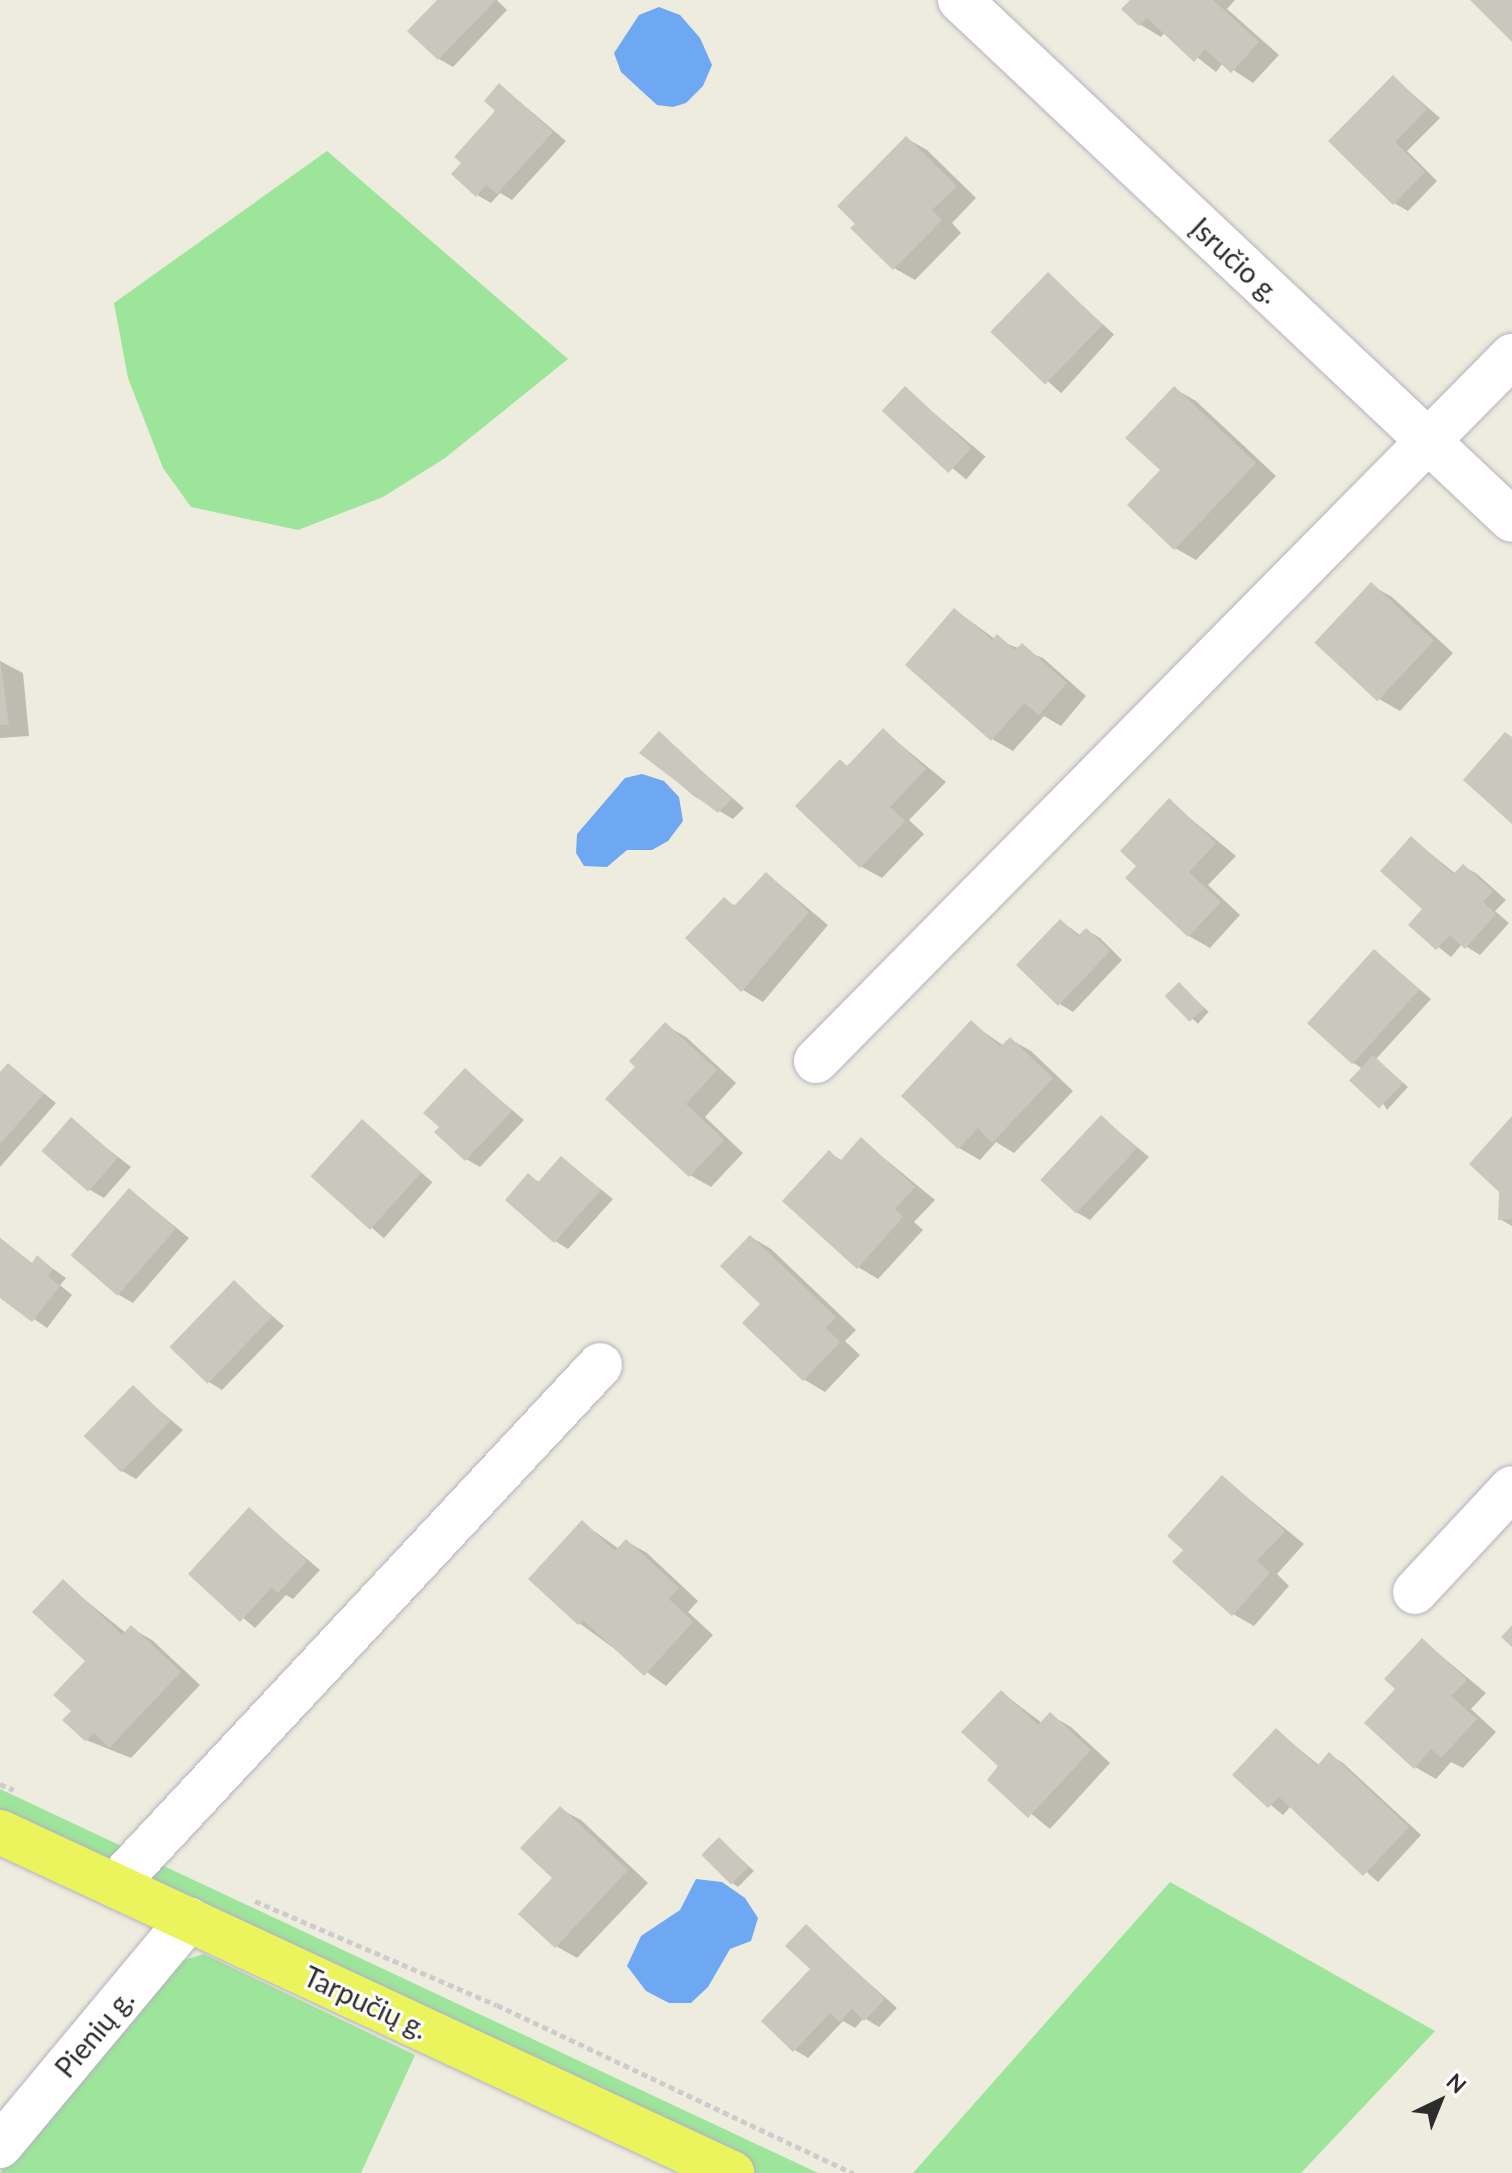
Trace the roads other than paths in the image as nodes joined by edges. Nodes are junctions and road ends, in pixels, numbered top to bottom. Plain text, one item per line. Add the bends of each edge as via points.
1 (960, 0) edge
2 (1512, 356) edge
3 (1428, 441) junction
4 (1512, 520) edge
5 (816, 1061) dead end
6 (600, 1365) dead end
7 (1512, 1488) edge
8 (1415, 1592) dead end
9 (0, 1832) edge
10 (115, 1885) junction
11 (189, 1919) junction
12 (0, 2146) edge
13 (732, 2173) edge

1 - 3 street, Įsručio g.
2 - 3 street
3 - 4 street, Įsručio g.
3 - 5 street
6 - 10 street
7 - 8 street
9 - 10 main road, Tarpučių g.
10 - 11 main road, Tarpučių g.
11 - 12 street, Pienių g.
11 - 13 main road, Tarpučių g.

